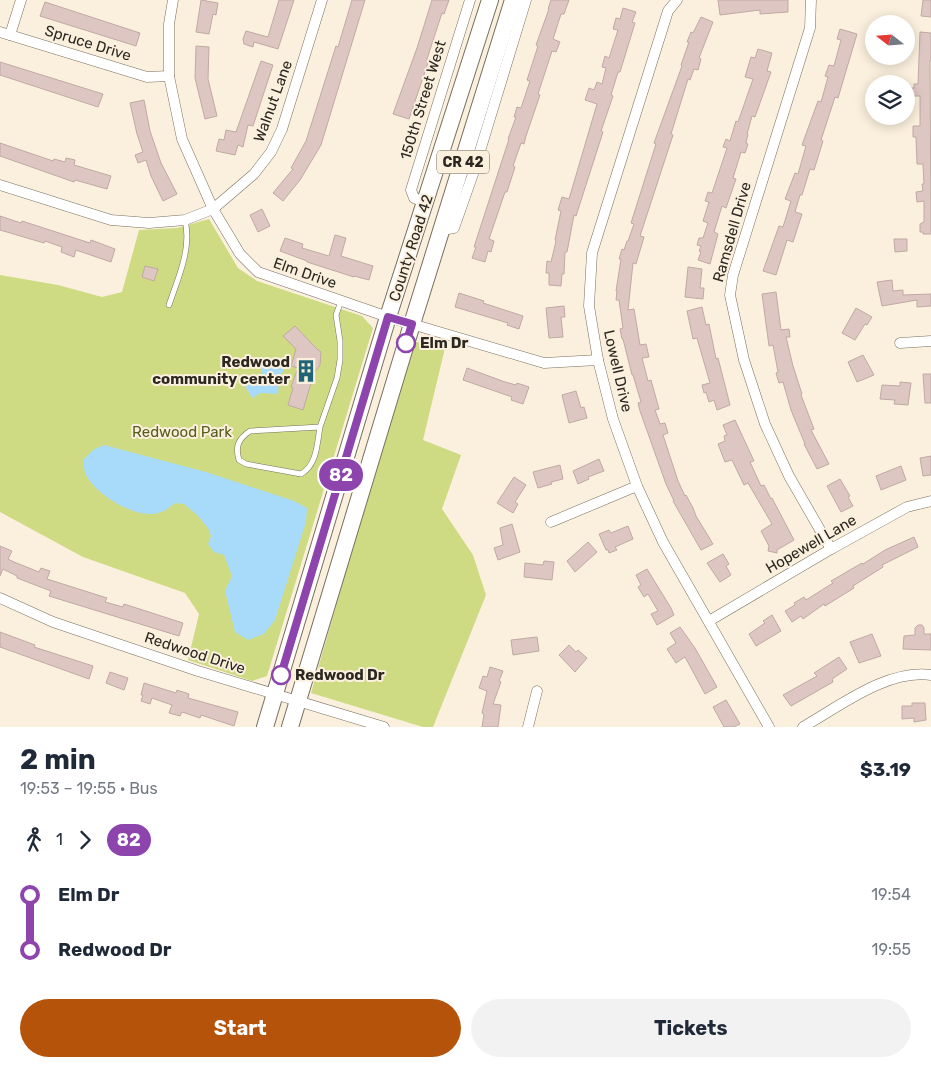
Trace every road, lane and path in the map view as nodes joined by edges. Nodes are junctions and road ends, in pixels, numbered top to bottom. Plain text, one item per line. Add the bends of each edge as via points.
1 (21, 0) edge
2 (173, 0) edge
3 (322, 0) edge
4 (470, 0) edge
5 (490, 0) edge
6 (513, 0) edge
7 (526, 0) edge
8 (677, 0) edge
9 (811, 0) edge
10 (5, 33) edge
11 (169, 76) junction
12 (0, 185) edge
13 (425, 202) junction
14 (213, 209) junction
15 (185, 220) junction
16 (442, 230) junction
17 (341, 301) junction
18 (169, 305) dead end
19 (388, 317) junction
20 (412, 324) junction
21 (931, 341) edge
22 (900, 343) dead end
23 (598, 360) junction
24 (320, 427) junction
25 (637, 486) junction
26 (931, 501) edge
27 (551, 522) dead end
28 (831, 549) junction
29 (0, 598) edge
30 (709, 621) junction
31 (931, 674) edge
32 (537, 691) dead end
33 (275, 694) junction
34 (298, 701) junction
35 (265, 727) edge
36 (290, 727) edge
37 (384, 727) edge
38 (528, 727) edge
39 (768, 727) edge
40 (803, 727) edge

1 - 10 street
2 - 11 street, Elm Drive via 169,24
3 - 14 street, Walnut Lane via 282,129 254,174
4 - 13 street, 150th Street West via 411,190 414,198
5 - 13 highway, County Road 42 / CR 42
6 - 16 highway, County Road 42 / CR 42
7 - 16 street via 454,228
8 - 23 street, Lowell Drive via 668,10 592,252 588,306
9 - 28 street, Ramsdell Drive via 810,28 732,275 730,295 744,360 764,424 789,476
10 - 11 street, Spruce Drive via 147,77
11 - 14 street, Elm Drive via 182,139
12 - 15 street, Walnut Lane via 111,220 149,223
13 - 19 highway, County Road 42 / CR 42
14 - 15 street, Walnut Lane
14 - 17 street, Elm Drive via 240,254 258,272
15 - 18 lane via 188,234 186,252
16 - 20 highway, County Road 42 / CR 42
17 - 19 street, Elm Drive
17 - 24 lane via 336,316 340,360
19 - 20 street, Elm Drive
19 - 33 highway, County Road 42 / CR 42
20 - 23 street, Elm Drive via 544,363
20 - 34 highway, County Road 42 / CR 42
21 - 22 street
23 - 25 street, Lowell Drive via 613,419
24 - 24 lane via 250,431 238,442 239,460 301,474 312,464
25 - 27 street
25 - 30 street, Lowell Drive via 662,542
26 - 28 street, Hopewell Lane via 908,507
28 - 30 street, Hopewell Lane
29 - 33 street, Redwood Drive via 53,622
30 - 39 street, Lowell Drive
31 - 40 street via 901,676 875,685
32 - 38 street
33 - 34 street, Redwood Drive
33 - 35 highway, County Road 42 / CR 42
34 - 36 highway, County Road 42 / CR 42
34 - 37 street, Redwood Drive

